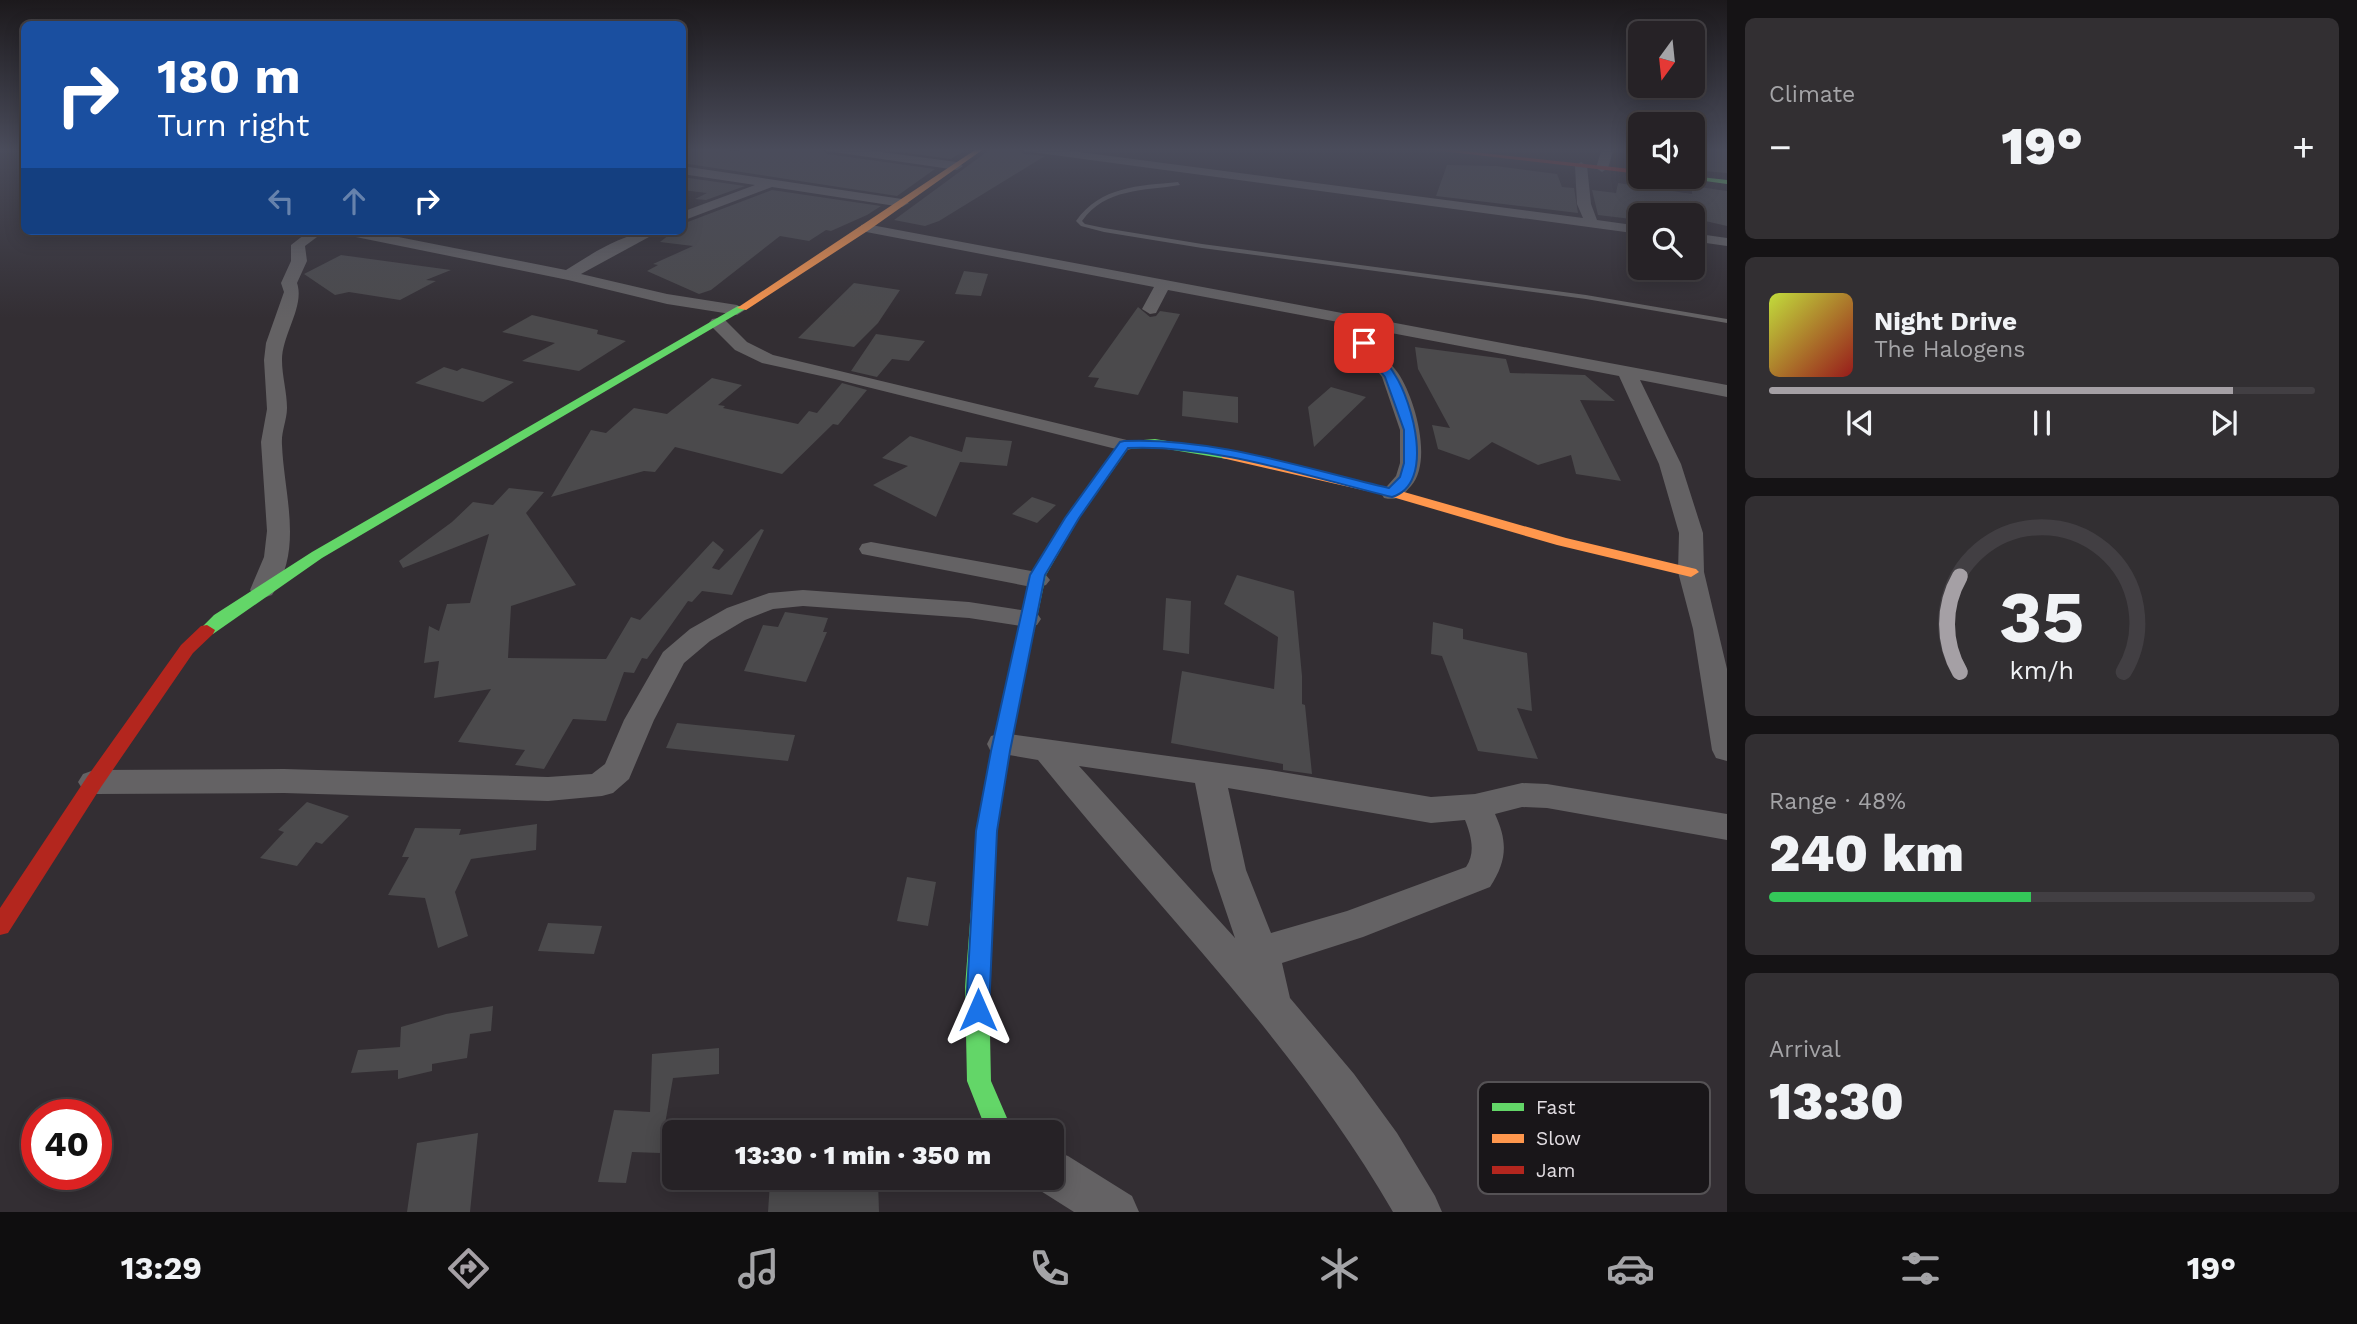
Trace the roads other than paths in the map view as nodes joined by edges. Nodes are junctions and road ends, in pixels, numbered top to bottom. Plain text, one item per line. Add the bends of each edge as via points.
1 (715, 205) edge
2 (900, 205) edge
3 (1095, 205) edge
4 (1447, 205) edge
5 (1584, 205) edge
6 (686, 215) edge
7 (1592, 224) junction
8 (866, 228) junction
9 (1628, 228) edge
10 (313, 235) edge
11 (366, 235) edge
12 (644, 235) edge
13 (1705, 239) edge
14 (1727, 242) edge
15 (568, 275) junction
16 (1164, 283) junction
17 (1150, 309) dead end
18 (737, 310) junction
19 (1364, 321) junction
20 (1727, 321) edge
21 (718, 323) junction
22 (1627, 373) junction
23 (1727, 391) edge
24 (1124, 445) junction
25 (1392, 493) junction
26 (871, 549) dead end
27 (1690, 572) junction
28 (1037, 580) junction
29 (263, 590) junction
30 (1028, 619) junction
31 (1717, 632) edge
32 (1002, 744) junction
33 (1727, 750) edge
34 (1048, 751) junction
35 (1209, 774) junction
36 (94, 782) junction
37 (1475, 807) junction
38 (1727, 827) edge
39 (0, 926) edge
40 (1260, 953) junction
41 (1272, 1007) junction
42 (995, 1120) edge
43 (1064, 1180) edge
44 (1116, 1212) edge
45 (1419, 1212) edge

1 - 6 street
2 - 8 main road
3 - 20 lane via 1082,215 1079,221 1083,225
4 - 7 street
5 - 7 street
7 - 9 street
8 - 16 street
8 - 18 main road
10 - 29 street via 298,246 299,261 289,283 289,307 275,343 277,409 271,442 279,531 276,557
11 - 15 street
12 - 15 street
13 - 14 street
15 - 18 street
16 - 17 street
16 - 19 street
18 - 21 main road
19 - 22 street
19 - 25 street via 1362,340 1391,376 1410,430 1406,478
21 - 24 street via 741,346 768,359
21 - 29 main road via 527,430
22 - 23 street
22 - 27 street via 1670,464 1691,533
24 - 25 main road via 1155,443 1246,458
24 - 28 main road via 1072,518
25 - 27 main road via 1498,525
26 - 28 street
27 - 31 street
28 - 30 main road
29 - 36 main road via 187,649
30 - 32 main road
30 - 36 street via 803,598 769,601 700,635 673,658 618,771 602,784 589,787
31 - 33 street
32 - 34 street
32 - 42 main road via 987,831 977,987 979,1081
34 - 35 street
34 - 41 street
35 - 37 street via 1431,810
35 - 40 street via 1229,870
36 - 39 main road
37 - 38 street via 1522,795 1547,796
37 - 40 street via 1489,844 1488,865 1478,877 1350,926
40 - 41 street
41 - 45 street via 1346,1097
43 - 44 street

